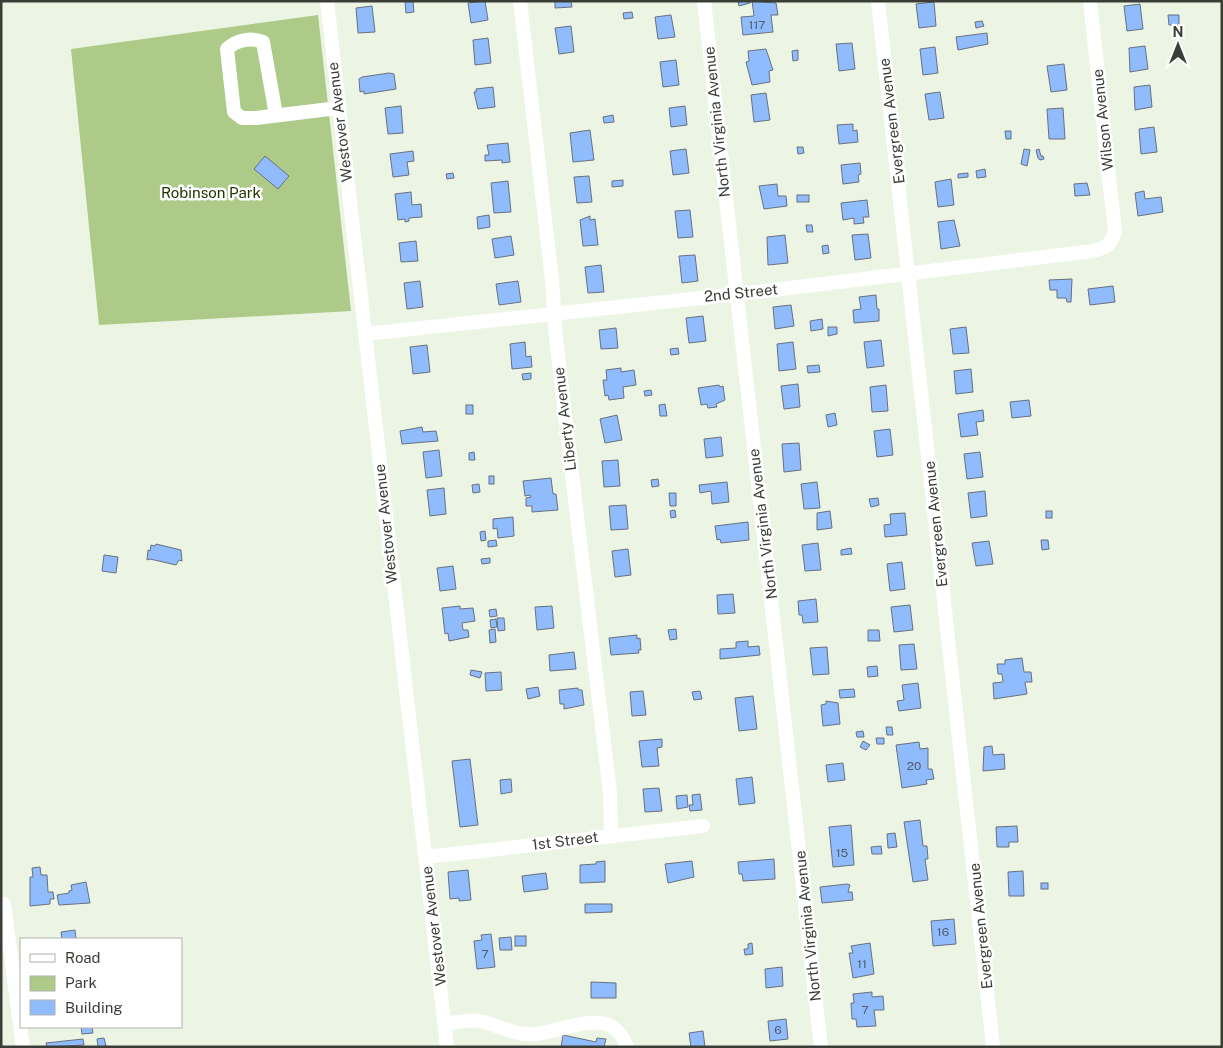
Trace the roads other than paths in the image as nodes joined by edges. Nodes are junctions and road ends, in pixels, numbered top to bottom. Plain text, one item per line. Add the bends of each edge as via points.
1 (326, 1) edge
2 (520, 1) edge
3 (704, 1) edge
4 (878, 1) edge
5 (1090, 1) edge
6 (338, 108) junction
7 (276, 115) junction
8 (1113, 239) joint
9 (909, 272) junction
10 (736, 294) junction
11 (555, 314) junction
12 (365, 334) junction
13 (703, 826) dead end
14 (611, 836) junction
15 (426, 858) junction
16 (4, 904) dead end
17 (20, 1024) edge
18 (446, 1024) junction
19 (20, 1028) edge
20 (23, 1047) edge
21 (447, 1047) edge
22 (626, 1047) edge
23 (821, 1047) edge
24 (993, 1047) edge

1 - 6 street, Westover Avenue
2 - 11 street, Liberty Avenue
3 - 10 street, North Virginia Avenue
4 - 9 street, Evergreen Avenue
5 - 8 street, Wilson Avenue via 1115,232
6 - 7 street
6 - 12 street, Westover Avenue
7 - 7 street via 242,118 234,112 227,49 234,42 256,39 263,42
8 - 9 street, 2nd Street via 1104,248 1093,251
9 - 10 street, 2nd Street
9 - 24 street, Evergreen Avenue
10 - 11 street, 2nd Street
10 - 23 street, North Virginia Avenue
11 - 12 street, 2nd Street
11 - 14 street, Liberty Avenue via 610,793
12 - 15 street, Westover Avenue
13 - 14 street, 1st Street
14 - 15 street, 1st Street
15 - 18 street, Westover Avenue
16 - 17 street
18 - 21 street, Westover Avenue
18 - 22 street via 480,1021 496,1028 535,1034 579,1025 603,1024 610,1026 624,1040
19 - 20 street

